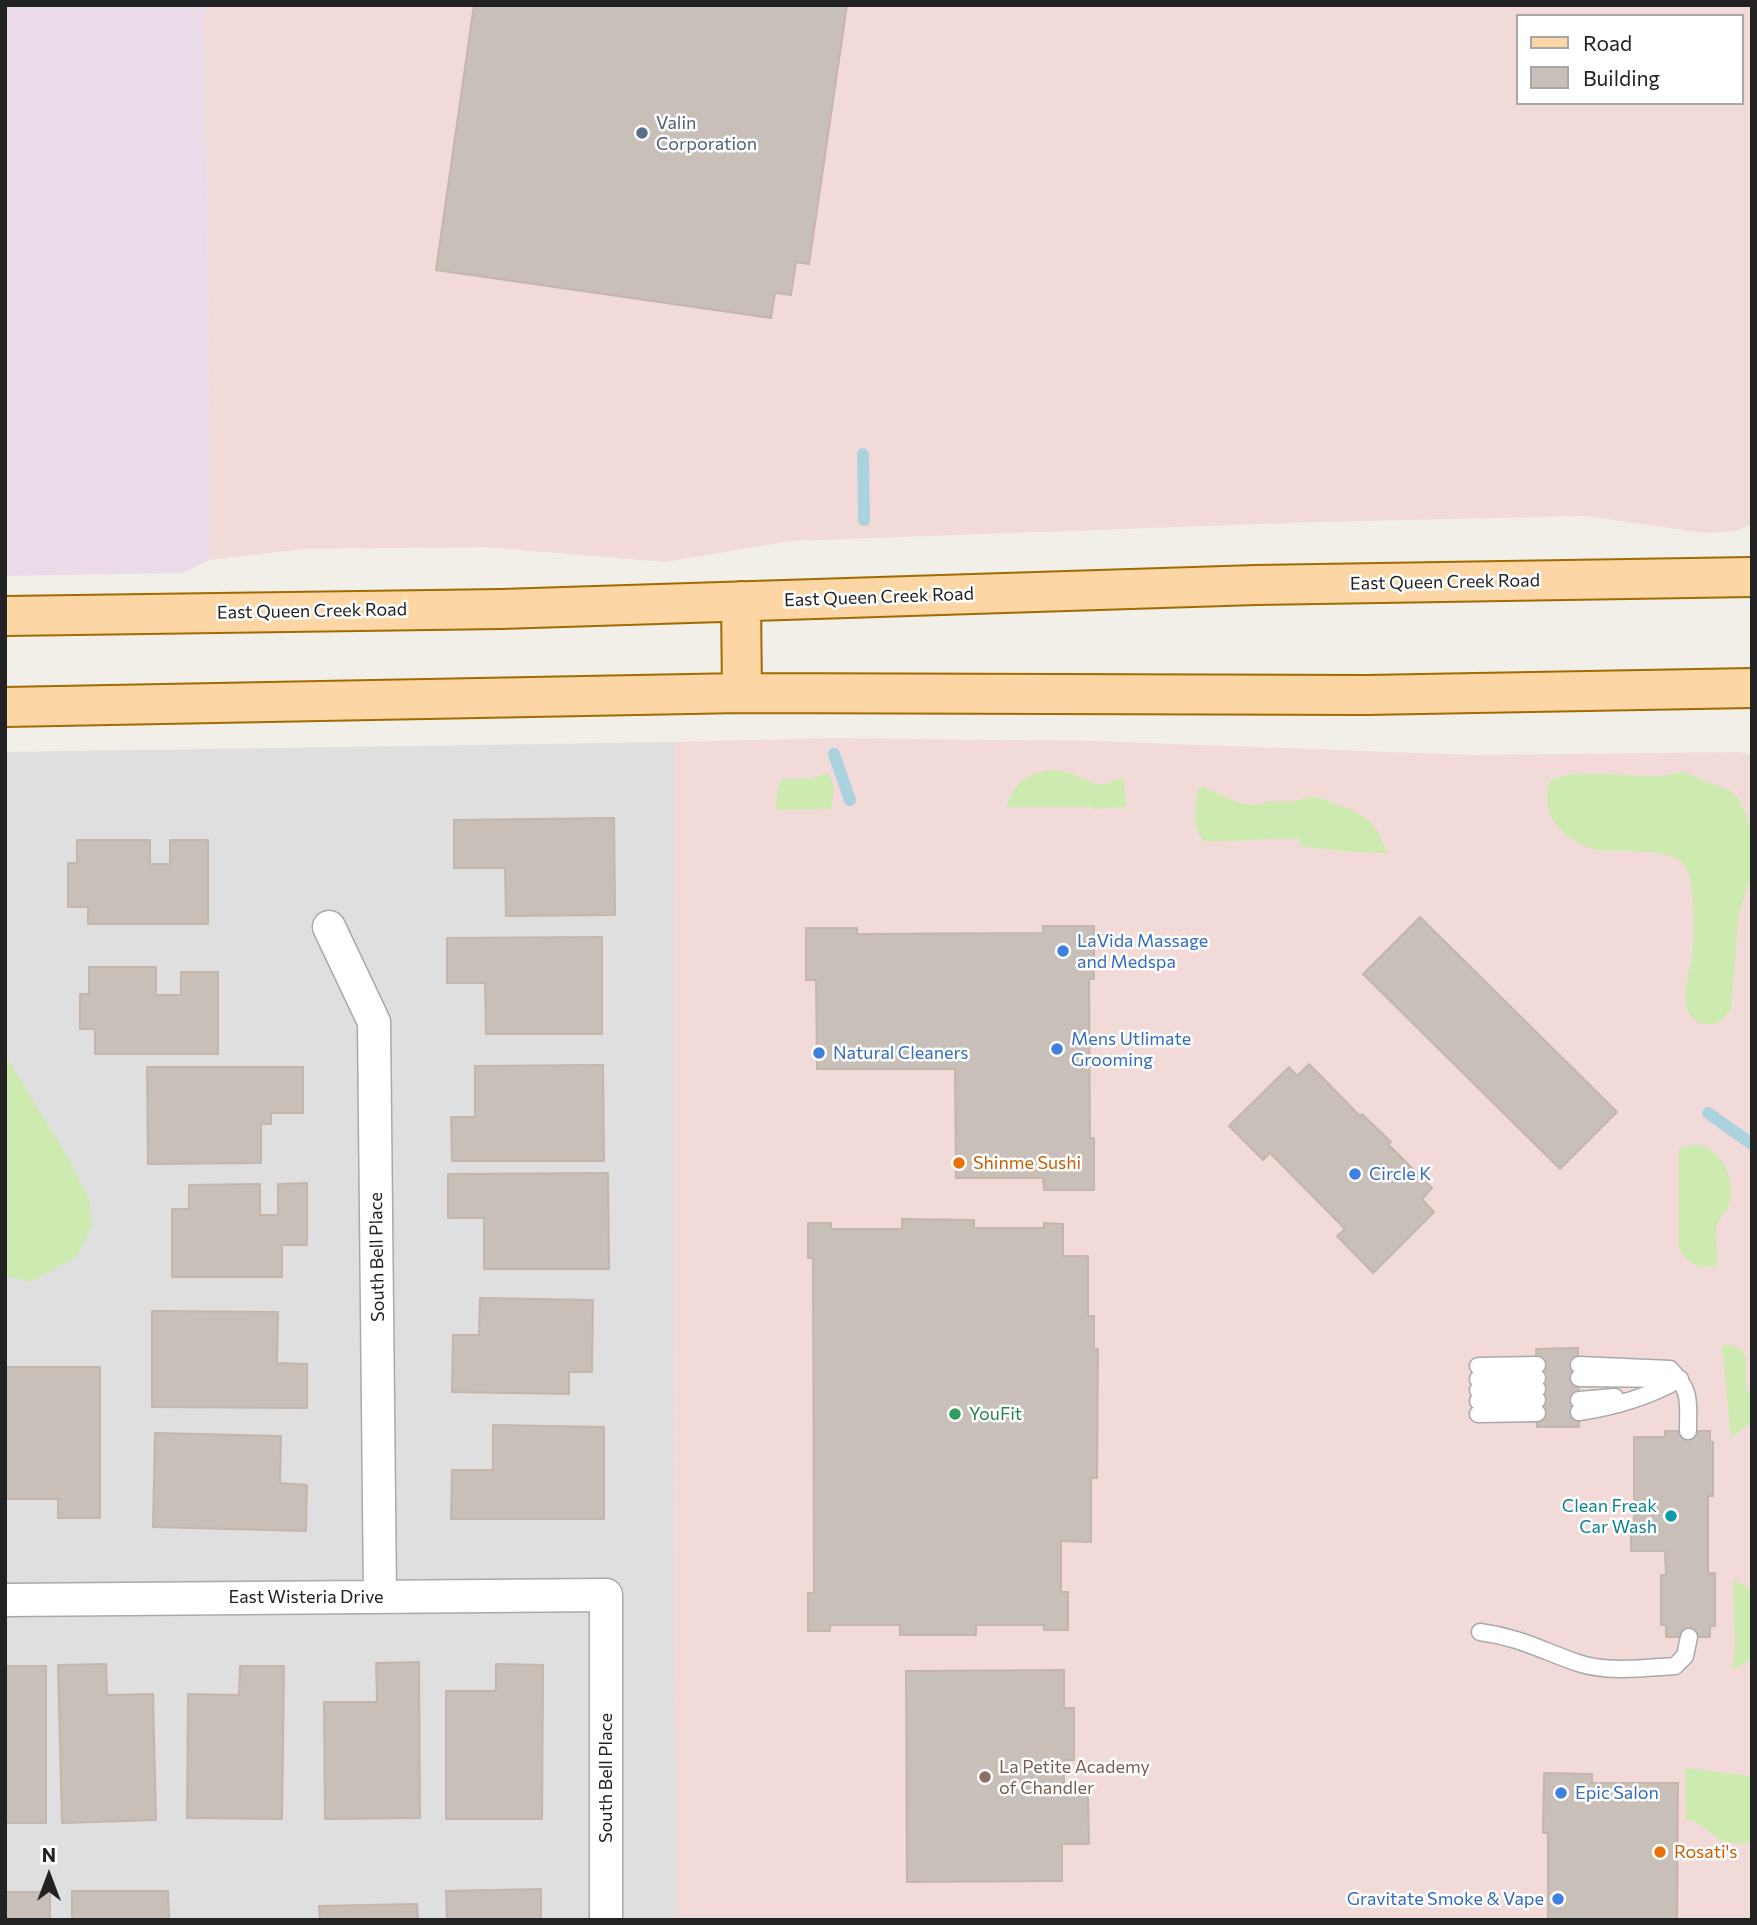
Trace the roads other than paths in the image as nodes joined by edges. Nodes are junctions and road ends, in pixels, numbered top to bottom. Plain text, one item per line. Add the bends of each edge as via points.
1 (1752, 577) edge
2 (741, 601) junction
3 (5, 616) edge
4 (1752, 688) edge
5 (742, 693) junction
6 (5, 707) edge
7 (329, 927) dead end
8 (1680, 1379) junction
9 (1664, 1388) junction
10 (1536, 1389) junction
11 (1578, 1389) junction
12 (1478, 1390) junction
13 (1688, 1431) dead end
14 (606, 1594) joint
15 (380, 1597) junction
16 (5, 1600) edge
17 (1480, 1632) dead end
18 (1689, 1637) dead end
19 (606, 1920) edge

1 - 2 main road, East Queen Creek Road
2 - 3 main road, East Queen Creek Road
2 - 5 main road
4 - 5 main road via 1366,695
5 - 6 main road
7 - 15 street, South Bell Place via 374,1022
8 - 9 lane
8 - 11 lane via 1670,1369
8 - 13 lane via 1688,1398
9 - 11 lane
9 - 11 lane via 1619,1404
10 - 12 lane
10 - 12 lane
10 - 12 lane
14 - 15 street, East Wisteria Drive
14 - 19 street, South Bell Place
15 - 16 street, East Wisteria Drive
17 - 18 lane via 1525,1641 1580,1664 1612,1669 1675,1666 1685,1656

